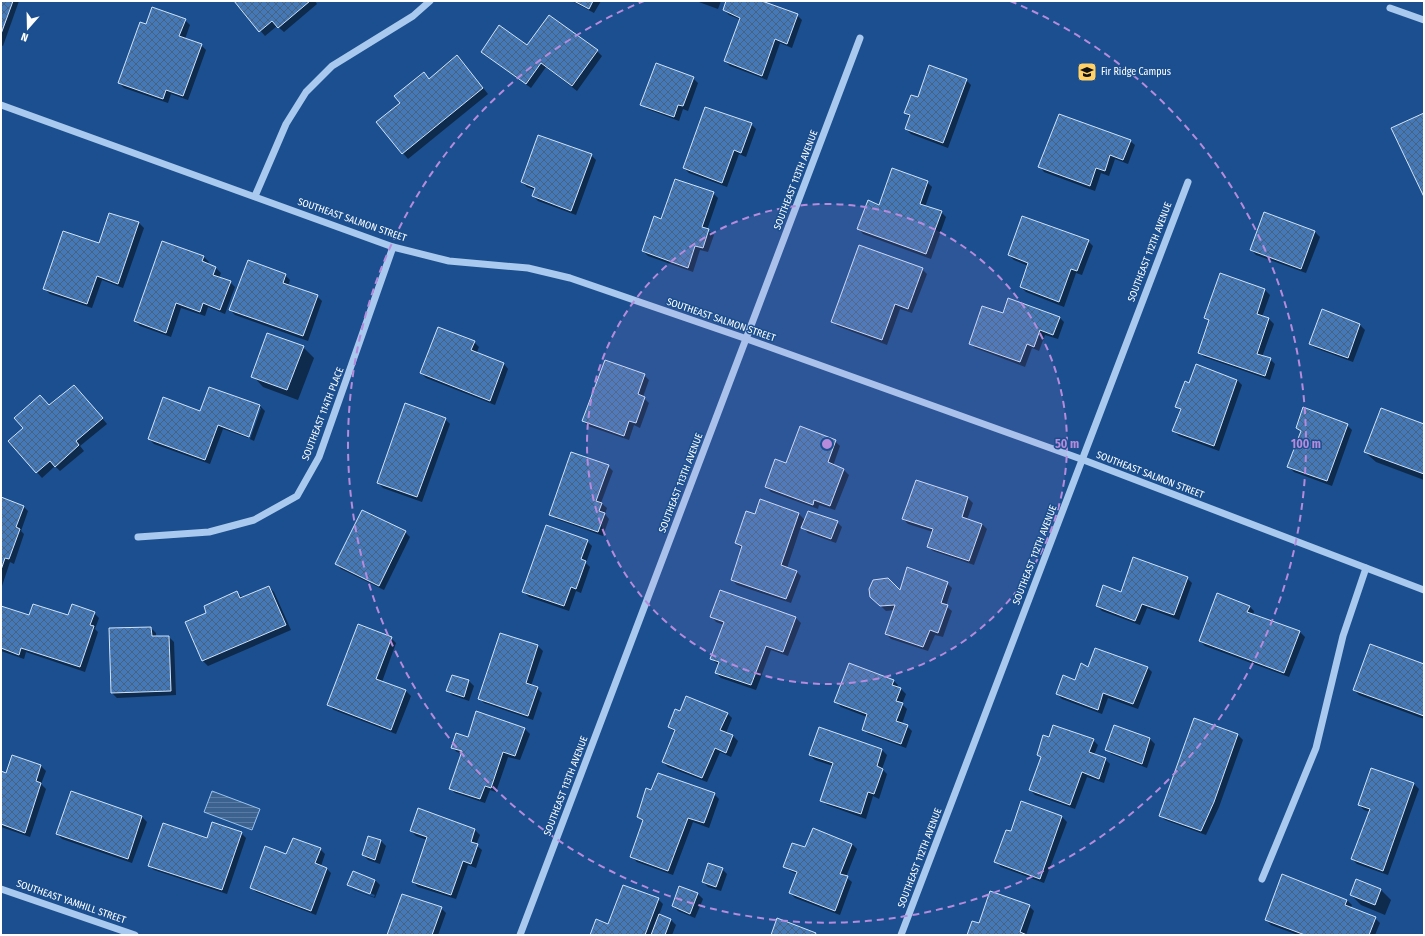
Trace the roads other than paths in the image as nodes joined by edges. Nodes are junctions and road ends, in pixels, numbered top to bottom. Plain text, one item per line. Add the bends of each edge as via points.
1 (430, 1) edge
2 (1390, 8) dead end
3 (1424, 20) edge
4 (860, 38) dead end
5 (1, 105) edge
6 (1188, 182) dead end
7 (255, 196) junction
8 (393, 247) junction
9 (747, 339) junction
10 (1081, 459) junction
11 (138, 537) dead end
12 (1366, 568) junction
13 (1424, 590) edge
14 (1262, 879) dead end
15 (1, 889) edge
16 (135, 935) edge
17 (520, 935) edge
18 (901, 935) edge

1 - 7 street via 413,16 332,66 306,92 286,124
2 - 3 street
4 - 9 street, SOUTHEAST 113TH AVENUE
5 - 7 street, SOUTHEAST SALMON STREET
6 - 10 street, SOUTHEAST 112TH AVENUE
7 - 8 street, SOUTHEAST SALMON STREET
8 - 9 street, SOUTHEAST SALMON STREET via 449,260 528,268 570,278
8 - 11 street, SOUTHEAST 114TH PLACE via 319,457 297,496 254,520 208,532
9 - 10 street, SOUTHEAST SALMON STREET
9 - 17 street, SOUTHEAST 113TH AVENUE
10 - 12 street, SOUTHEAST SALMON STREET
10 - 18 street, SOUTHEAST 112TH AVENUE
12 - 13 street, SOUTHEAST SALMON STREET
12 - 14 street via 1343,636 1316,748
15 - 16 street, SOUTHEAST YAMHILL STREET

